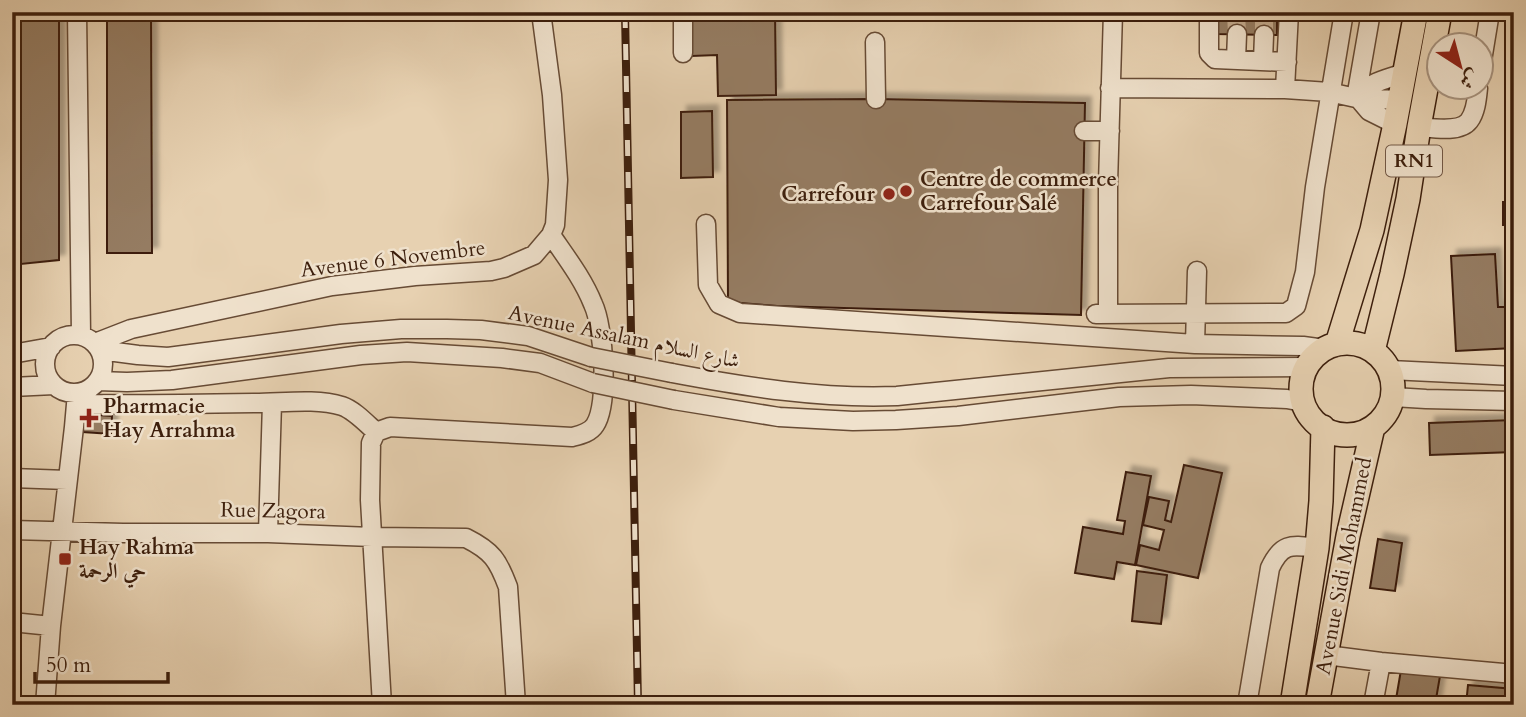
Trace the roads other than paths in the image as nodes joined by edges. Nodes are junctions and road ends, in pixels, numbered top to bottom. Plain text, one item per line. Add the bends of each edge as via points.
1 (77, 12) edge
2 (541, 12) edge
3 (683, 12) edge
4 (1113, 12) edge
5 (1209, 12) edge
6 (1289, 12) edge
7 (1344, 12) edge
8 (1371, 12) edge
9 (1416, 12) edge
10 (1440, 12) edge
11 (1490, 12) edge
12 (1487, 32) edge
13 (1237, 34) tunnel mouth
14 (1264, 35) tunnel mouth
15 (875, 42) dead end
16 (683, 53) dead end
17 (1236, 60) junction
18 (1263, 61) junction
19 (1287, 62) junction
20 (1404, 73) junction
21 (1110, 88) junction
22 (1286, 89) junction
23 (1329, 92) junction
24 (1357, 98) junction
25 (876, 99) dead end
26 (1399, 100) junction
27 (1476, 102) edge
28 (1395, 124) junction
29 (1419, 127) junction
30 (1084, 131) dead end
31 (1110, 131) junction
32 (706, 224) dead end
33 (551, 235) junction
34 (1197, 271) dead end
35 (1196, 313) junction
36 (143, 327) junction
37 (92, 343) junction
38 (1195, 344) junction
39 (1331, 346) junction
40 (51, 347) junction
41 (1373, 351) junction
42 (12, 354) edge
43 (147, 356) junction
44 (1307, 367) junction
45 (1390, 370) junction
46 (1514, 376) edge
47 (98, 381) junction
48 (54, 385) junction
49 (12, 387) edge
50 (1393, 397) junction
51 (76, 398) junction
52 (1514, 401) edge
53 (1303, 402) junction
54 (272, 403) junction
55 (1323, 427) junction
56 (1373, 427) junction
57 (376, 432) junction
58 (12, 478) edge
59 (67, 480) junction
60 (12, 530) edge
61 (62, 531) junction
62 (268, 533) junction
63 (372, 537) junction
64 (1317, 548) junction
65 (12, 622) edge
66 (51, 626) junction
67 (1326, 655) junction
68 (1381, 662) junction
69 (1514, 674) edge
70 (45, 705) edge
71 (383, 705) edge
72 (516, 705) edge
73 (1247, 705) edge
74 (1292, 705) edge
75 (1317, 705) edge
76 (1373, 705) edge

1 - 37 street
2 - 33 street via 558,180
3 - 16 street
4 - 21 street
5 - 17 street via 1209,53 1215,59
6 - 19 street
7 - 23 street
8 - 24 street
9 - 20 main road, RN1
10 - 29 main road, RN1
11 - 12 street
13 - 17 street
14 - 18 street
15 - 25 street
17 - 18 street
18 - 19 street
19 - 22 street
20 - 24 street via 1373,84
20 - 26 main road, RN1
21 - 22 street
21 - 31 street
22 - 23 street
23 - 24 street
23 - 35 street via 1305,272 1296,306 1286,313
24 - 26 street
24 - 28 street via 1369,111
26 - 28 main road, RN1
27 - 29 street via 1465,125
28 - 39 main road, RN1 via 1372,230
29 - 41 main road, RN1 via 1408,199
30 - 31 street
31 - 35 street via 1102,314
32 - 38 street via 708,285 719,304 740,313
33 - 36 street, Avenue 6 Novembre via 534,255 491,271 332,286
33 - 57 street via 593,302 600,323 602,404 595,426 558,438 390,427
34 - 35 street
35 - 38 street
36 - 37 street, Avenue 6 Novembre
36 - 43 street via 131,334 130,341
37 - 40 street via 72,335
37 - 43 street, Avenue Assalam شارع السلام
37 - 47 street via 104,366
38 - 39 street
39 - 41 main road via 1356,343
39 - 44 main road, RN1
40 - 42 street
40 - 48 street via 46,370
41 - 45 main road
43 - 44 street, Avenue Assalam شارع السلام, bridge via 401,329 481,330 528,336 591,357 747,387 868,397 1170,369
44 - 53 main road
45 - 46 street
45 - 50 main road
47 - 51 street
47 - 53 street, Avenue Assalam شارع السلام, bridge via 172,380 407,352 540,363 593,383 779,417 896,420 1119,397 1191,395
48 - 49 street
48 - 51 street
50 - 52 street
50 - 56 main road
51 - 54 street via 146,405
51 - 59 street
53 - 55 main road
54 - 57 street via 346,407
54 - 62 street
55 - 56 main road via 1348,435
55 - 64 main road, Avenue Sidi Mohammed
56 - 67 main road, Avenue Sidi Mohammed
57 - 63 street via 371,443
58 - 59 street
59 - 61 street
60 - 61 street, Rue Zagora
61 - 62 street, Rue Zagora
61 - 66 street
62 - 63 street, Rue Zagora
63 - 71 street
63 - 72 street, Rue Zagora via 466,538 495,558 508,587
64 - 73 street via 1291,545 1282,549 1270,568
64 - 74 main road, Avenue Sidi Mohammed
65 - 66 street
66 - 70 street
67 - 68 street
67 - 75 main road, Avenue Sidi Mohammed
68 - 69 street
68 - 76 street

